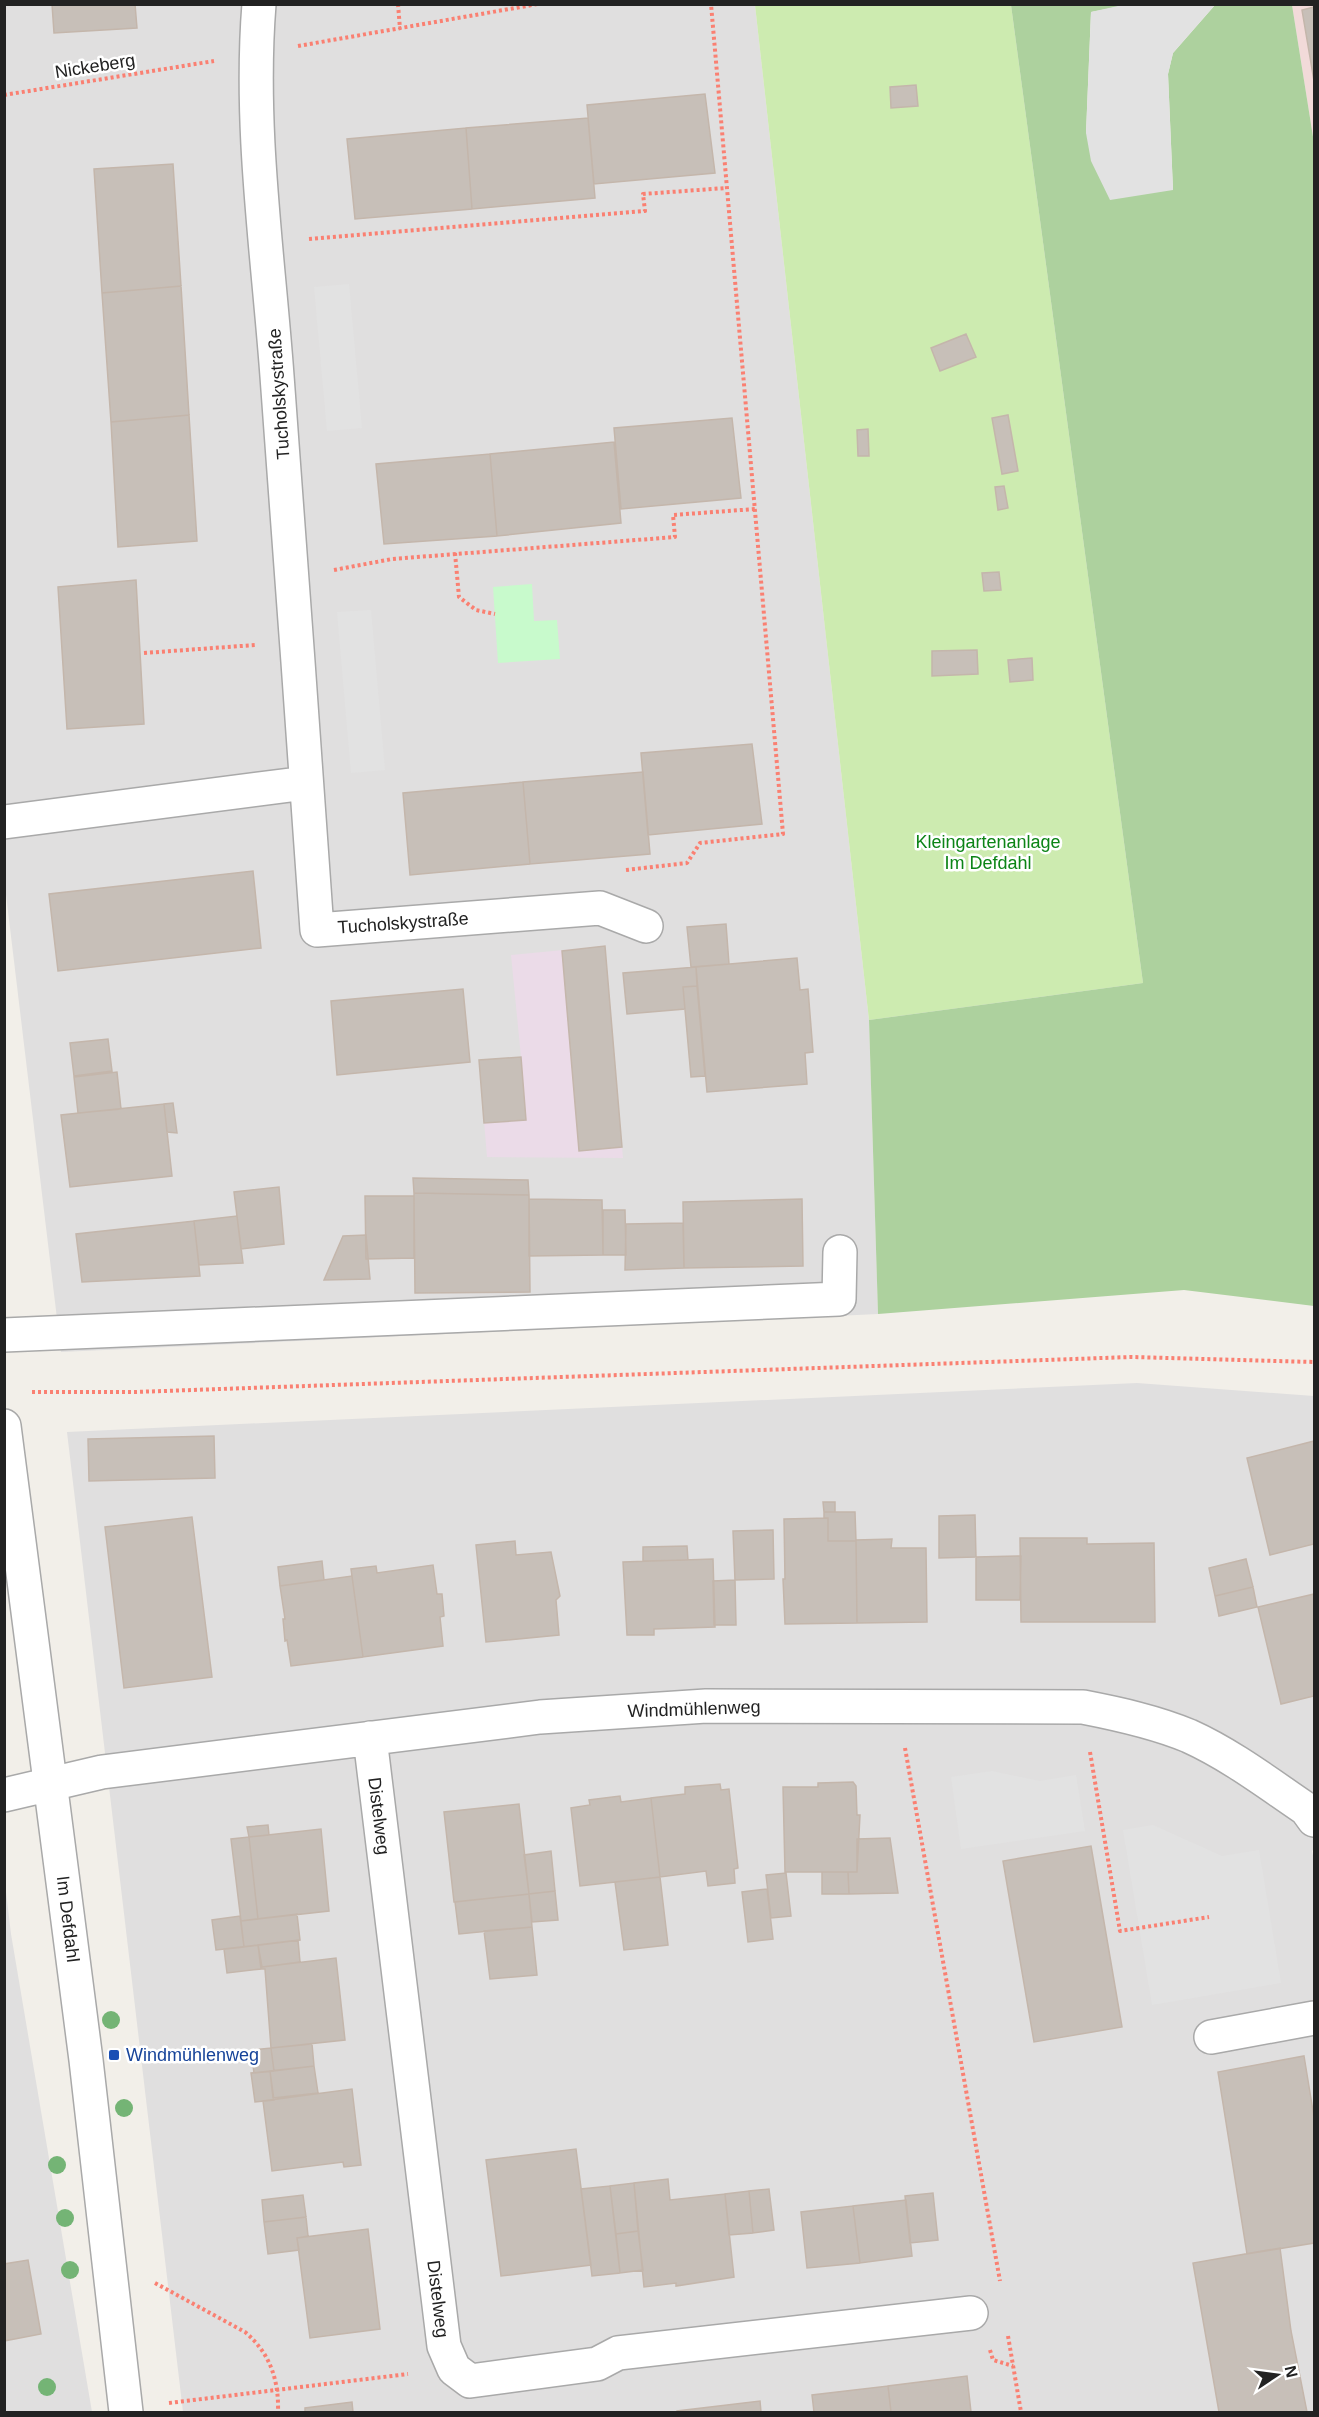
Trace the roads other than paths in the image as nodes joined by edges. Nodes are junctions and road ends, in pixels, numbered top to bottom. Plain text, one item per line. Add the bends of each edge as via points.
1 (259, 4) edge
2 (306, 783) junction
3 (4, 822) edge
4 (646, 926) dead end
5 (840, 1252) dead end
6 (4, 1335) edge
7 (4, 1426) edge
8 (369, 1738) junction
9 (50, 1785) junction
10 (4, 1795) edge
11 (1312, 1810) edge
12 (1314, 2018) edge
13 (1211, 2037) dead end
14 (972, 2313) dead end
15 (126, 2412) edge

1 - 2 street, Tucholskystraße via 255,54 261,177
2 - 3 street
2 - 4 street, Tucholskystraße via 317,930 600,908
5 - 6 street via 839,1299
7 - 9 street, Im Defdahl
8 - 9 street, Windmühlenweg via 102,1772
8 - 11 street, Windmühlenweg via 540,1717 706,1706 1083,1707 1133,1717 1190,1736
8 - 14 street, Distelweg via 444,2346 454,2369 470,2381 597,2364 618,2353
9 - 10 street, Windmühlenweg
9 - 15 street, Im Defdahl via 114,2288
12 - 13 street

